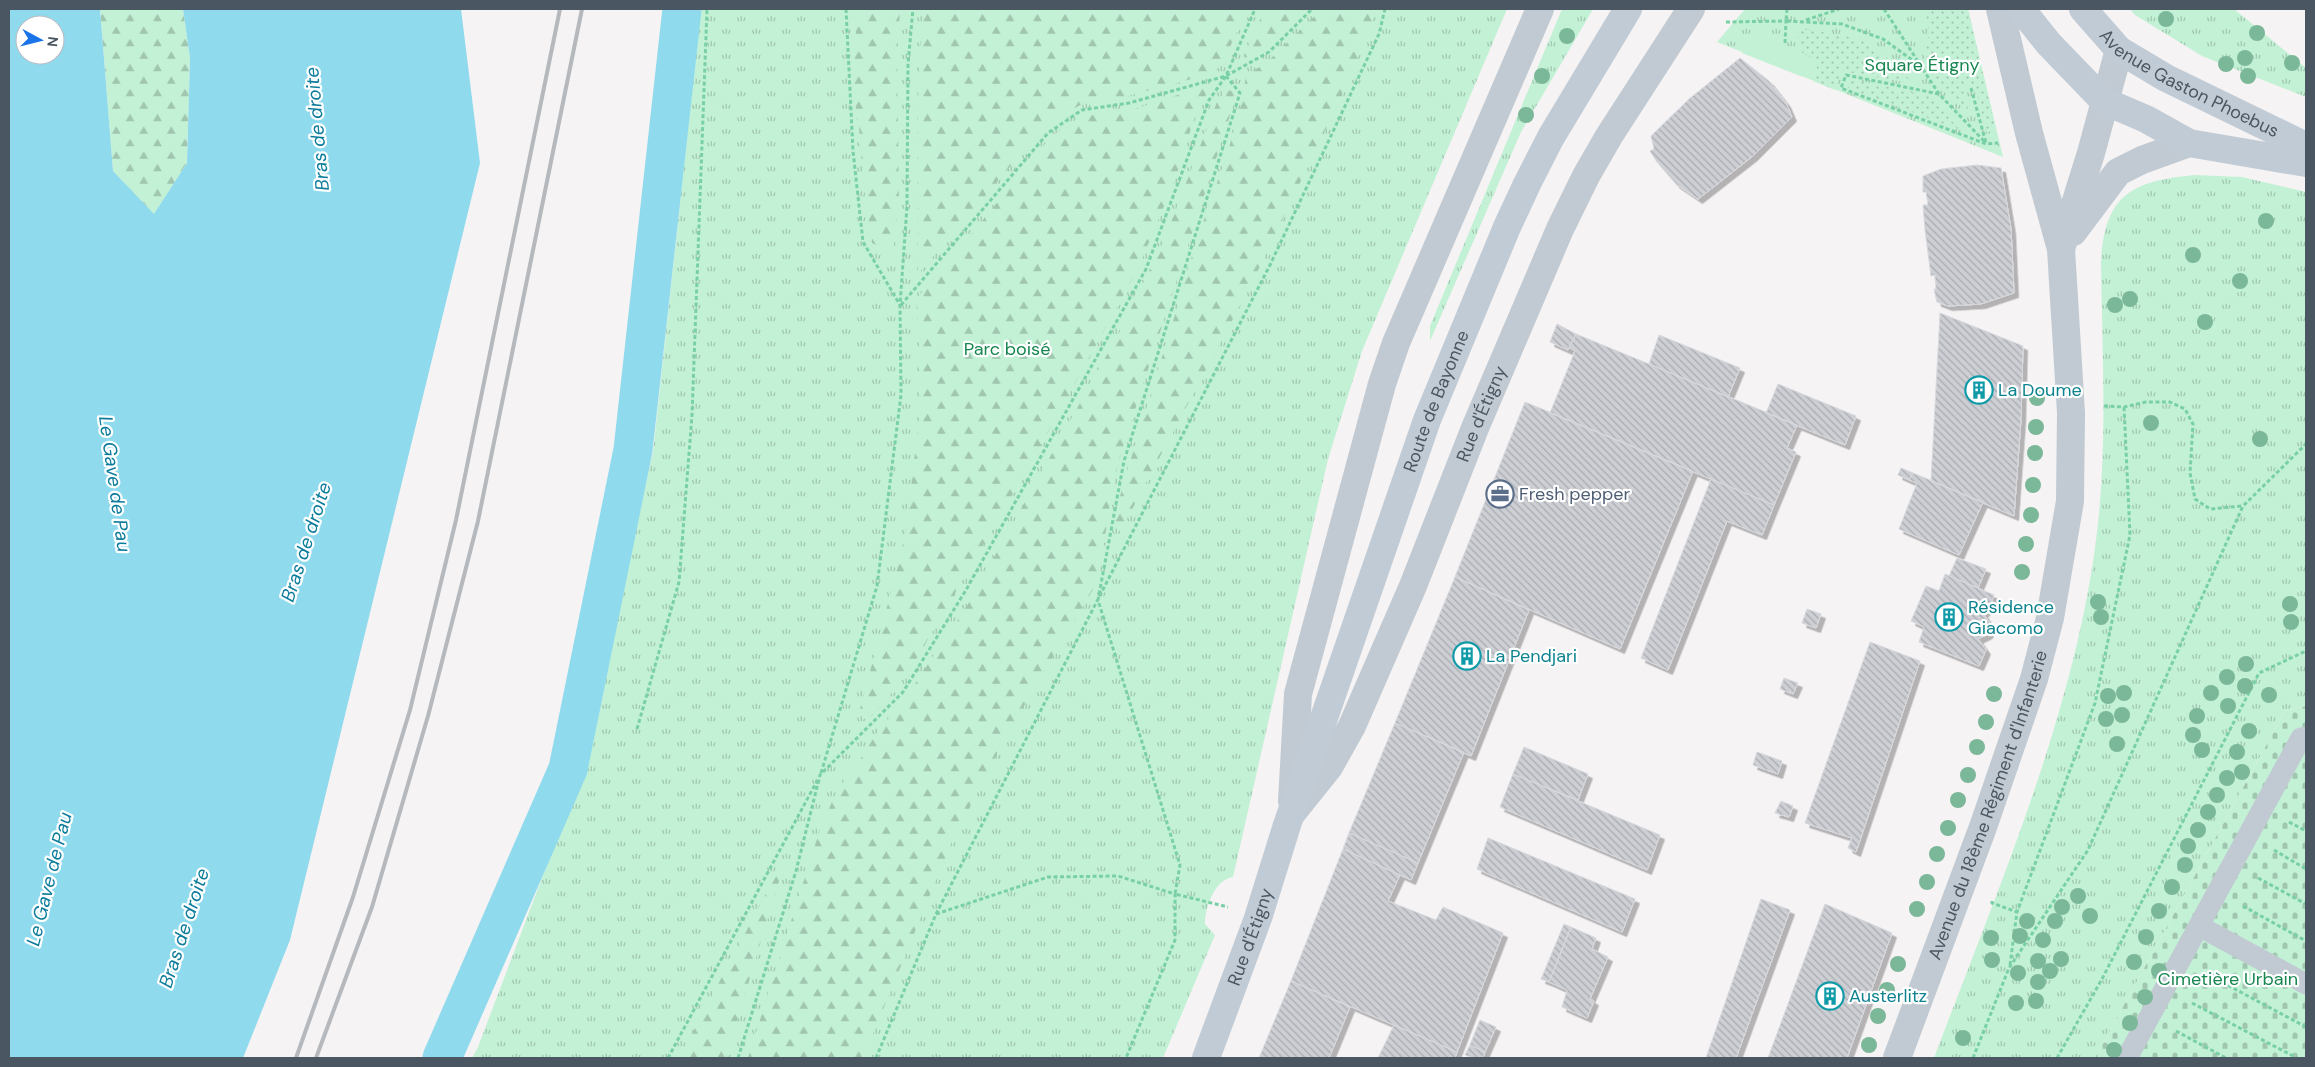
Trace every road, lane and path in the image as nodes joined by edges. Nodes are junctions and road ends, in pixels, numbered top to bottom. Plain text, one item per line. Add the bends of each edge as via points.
1 (707, 9) edge
2 (846, 9) edge
3 (913, 9) edge
4 (1256, 9) edge
5 (1312, 9) edge
6 (1386, 9) edge
7 (1540, 9) edge
8 (1628, 9) edge
9 (1787, 9) edge
10 (1839, 9) edge
11 (1884, 9) edge
12 (2000, 9) edge
13 (2020, 9) edge
14 (2082, 9) edge
15 (1690, 12) edge
16 (1786, 21) junction
17 (1803, 21) junction
18 (1726, 22) dead end
19 (1785, 42) dead end
20 (2119, 50) junction
21 (1918, 64) junction
22 (1226, 76) junction
23 (1971, 88) dead end
24 (1939, 94) junction
25 (2104, 101) junction
26 (1999, 143) dead end
27 (2188, 143) junction
28 (1986, 144) junction
29 (2306, 146) edge
30 (2306, 163) edge
31 (2060, 249) junction
32 (900, 305) junction
33 (2097, 405) dead end
34 (2124, 407) junction
35 (2306, 444) edge
36 (2243, 506) junction
37 (1098, 600) junction
38 (2306, 651) edge
39 (637, 729) dead end
40 (2304, 738) edge
41 (820, 775) junction
42 (1291, 814) junction
43 (2248, 836) junction
44 (2233, 865) junction
45 (2306, 869) edge
46 (2218, 892) junction
47 (1175, 894) junction
48 (1992, 903) dead end
49 (2306, 904) edge
50 (1231, 908) dead end
51 (2017, 912) junction
52 (936, 914) junction
53 (2199, 926) junction
54 (2306, 940) edge
55 (2180, 960) junction
56 (2009, 968) junction
57 (2306, 984) edge
58 (2165, 988) junction
59 (2150, 1017) junction
60 (2306, 1027) edge
61 (668, 1058) edge
62 (738, 1058) edge
63 (876, 1058) edge
64 (1126, 1058) edge
65 (1206, 1058) edge
66 (1897, 1058) edge
67 (1973, 1058) edge
68 (2057, 1058) edge
69 (2127, 1058) edge
70 (2226, 1058) edge
71 (2298, 1058) edge

1 - 39 path via 692,415 679,582
2 - 32 path via 853,151 863,242
3 - 32 path via 908,64 907,207
4 - 22 path
5 - 22 path via 1270,52
6 - 37 path via 1379,34 1270,265
7 - 42 street, Rue d'Étigny via 1396,343 1382,384 1298,694
8 - 42 street, Route de Bayonne via 1551,137 1500,245 1427,420
9 - 16 path
10 - 17 path
11 - 21 path
12 - 31 street, Avenue du 18ème Régiment d'Infanterie
13 - 25 street, Avenue Gaston Phoebus
14 - 20 street, Avenue Gaston Phoebus
15 - 42 street, Rue d'Étigny via 1586,176 1502,365 1413,586 1352,726 1329,767
16 - 17 path
16 - 18 path
16 - 19 path
17 - 21 path via 1842,24 1883,39
20 - 25 street, Avenue du 18ème Régiment d'Infanterie
20 - 29 street, Avenue Gaston Phoebus via 2166,78
21 - 24 path
22 - 32 path via 1129,103 1082,110 1055,128
22 - 37 path via 1240,93 1124,461
22 - 41 path via 1210,100 1146,270 966,590 903,692
23 - 28 path
24 - 28 path
24 - 28 path via 1846,75 1840,88
25 - 27 street, Avenue Gaston Phoebus via 2146,119
25 - 31 street, Avenue du 18ème Régiment d'Infanterie via 2092,152
26 - 28 path
27 - 30 street, Avenue Gaston Phoebus
27 - 31 street via 2118,172
31 - 66 street, Avenue du 18ème Régiment d'Infanterie via 2070,413 2070,502 2050,618 2031,689
32 - 41 path via 901,395 877,586
33 - 34 path
34 - 36 path via 2146,402 2170,402 2185,409 2193,424 2190,473 2195,499 2210,509
34 - 51 path via 2130,535 2097,694
35 - 36 path
36 - 56 path via 2088,850
37 - 47 path via 1180,865
37 - 52 path
38 - 68 path via 2259,673 2102,979
40 - 43 lane
41 - 61 path
41 - 62 path via 796,871
42 - 65 street, Rue d'Étigny via 1258,918
43 - 44 lane
43 - 45 path
44 - 46 lane
44 - 49 path
46 - 53 lane
46 - 54 path
47 - 50 path
47 - 52 path via 1118,876 1048,877
47 - 64 path via 1175,940
48 - 51 path
51 - 56 path
52 - 63 path
53 - 55 lane
53 - 57 lane
55 - 58 lane
55 - 60 path
56 - 67 path
58 - 59 lane
58 - 71 path
59 - 69 lane
59 - 70 path

